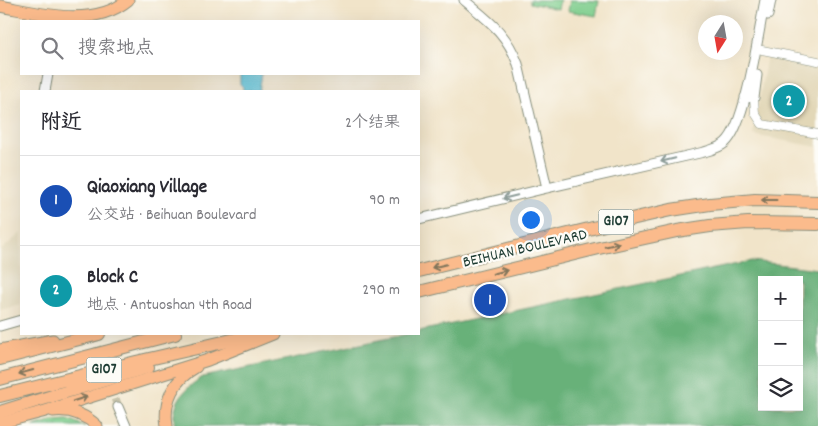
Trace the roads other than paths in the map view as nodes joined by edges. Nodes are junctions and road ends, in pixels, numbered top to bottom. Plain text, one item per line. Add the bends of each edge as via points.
1 (128, 0) edge
2 (464, 0) edge
3 (765, 0) edge
4 (771, 0) edge
5 (0, 6) edge
6 (58, 18) edge
7 (762, 50) junction
8 (818, 61) edge
9 (48, 75) edge
10 (45, 90) edge
11 (750, 97) junction
12 (818, 134) edge
13 (547, 188) junction
14 (818, 202) edge
15 (420, 220) edge
16 (818, 224) edge
17 (420, 271) edge
18 (420, 292) edge
19 (20, 320) edge
20 (0, 326) edge
21 (85, 335) edge
22 (95, 335) edge
23 (171, 335) edge
24 (254, 335) edge
25 (270, 335) edge
26 (208, 346) junction
27 (0, 350) edge
28 (0, 359) edge
29 (208, 360) junction
30 (0, 379) edge
31 (0, 396) edge
32 (118, 407) tunnel mouth
33 (0, 412) edge
34 (42, 412) junction
35 (0, 423) edge
36 (97, 426) edge
37 (126, 426) edge
38 (168, 426) edge

1 - 6 main road via 103,13
2 - 13 street via 500,30 514,52
3 - 11 street
4 - 7 street
5 - 6 main road
7 - 8 street
7 - 11 street
9 - 10 street
11 - 12 street via 762,124
11 -> 13 street via 724,144
13 -> 15 street
14 -> 17 highway, BEIHUAN BOULEVARD / G107 via 755,200 671,210
18 -> 16 highway, BEIHUAN BOULEVARD / G107 via 677,231 748,223
19 - 20 street
21 - 27 main road
22 - 28 highway
23 -> 30 highway, G107
24 - 26 highway, G107
25 - 29 main road
26 - 31 highway, G107
26 - 33 highway
34 -> 29 main road
29 - 38 main road via 187,372 172,389 167,406
32 - 37 street
34 - 35 main road
34 - 36 main road via 72,412

